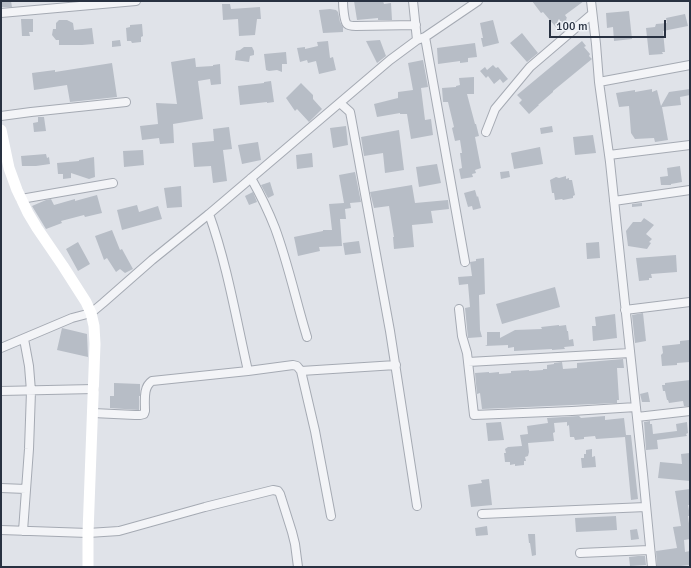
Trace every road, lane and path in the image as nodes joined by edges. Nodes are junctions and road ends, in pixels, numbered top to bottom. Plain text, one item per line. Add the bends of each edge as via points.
1 (136, 1) edge
2 (343, 1) edge
3 (414, 1) edge
4 (478, 1) edge
5 (590, 1) edge
6 (1, 13) edge
7 (592, 14) junction
8 (416, 25) junction
9 (425, 38) junction
10 (416, 40) junction
11 (690, 65) edge
12 (599, 82) junction
13 (126, 102) dead end
14 (340, 103) junction
15 (1, 116) edge
16 (1, 130) edge
17 (486, 132) dead end
18 (690, 145) edge
19 (609, 154) junction
20 (251, 178) junction
21 (113, 184) dead end
22 (690, 190) edge
23 (21, 199) junction
24 (614, 201) junction
25 (209, 214) junction
26 (465, 262) dead end
27 (690, 302) edge
28 (459, 309) dead end
29 (625, 310) junction
30 (91, 313) junction
31 (307, 337) dead end
32 (24, 339) junction
33 (1, 348) edge
34 (630, 353) junction
35 (468, 362) junction
36 (396, 365) junction
37 (248, 371) junction
38 (301, 371) junction
39 (94, 389) junction
40 (31, 390) junction
41 (1, 391) edge
42 (636, 407) junction
43 (690, 411) edge
44 (93, 413) junction
45 (637, 417) junction
46 (1, 488) edge
47 (26, 489) junction
48 (417, 506) dead end
49 (646, 506) junction
50 (482, 514) dead end
51 (331, 516) dead end
52 (1, 530) edge
53 (23, 532) junction
54 (88, 533) junction
55 (650, 550) junction
56 (580, 553) dead end
57 (88, 567) edge
58 (298, 567) edge
59 (652, 567) edge

1 - 6 street
2 - 8 street via 345,21 350,26
3 - 8 street
4 - 9 street
5 - 7 street
7 - 12 street
7 - 17 street via 530,67 495,109
8 - 10 street
9 - 10 street
9 - 26 street
10 - 14 street
11 - 12 street
12 - 19 street
13 - 15 street
14 - 20 street
14 - 36 street via 350,112
16 - 23 main road via 9,168
18 - 19 street
19 - 24 street
20 - 25 street
20 - 31 street via 274,227
21 - 23 street
22 - 24 street
23 - 30 main road
24 - 29 street
25 - 30 street
25 - 37 street via 227,275
27 - 29 street
28 - 35 street
29 - 34 street
30 - 32 street via 72,318
30 - 39 main road via 95,335
32 - 33 street
32 - 40 street
34 - 35 street
34 - 42 street
35 - 42 street via 474,415
36 - 38 street
36 - 48 street
37 - 38 street via 293,365
37 - 44 street via 152,381 146,388 144,414
38 - 51 street
39 - 40 street
39 - 44 main road
40 - 41 street
40 - 47 street
42 - 45 street
43 - 45 street
44 - 54 main road
45 - 49 street
46 - 47 street
47 - 53 street
49 - 50 street
49 - 55 street
52 - 53 street
53 - 54 street
54 - 57 main road
54 - 58 street via 123,530 205,506 273,490 280,494 290,524
55 - 56 street
55 - 59 street

